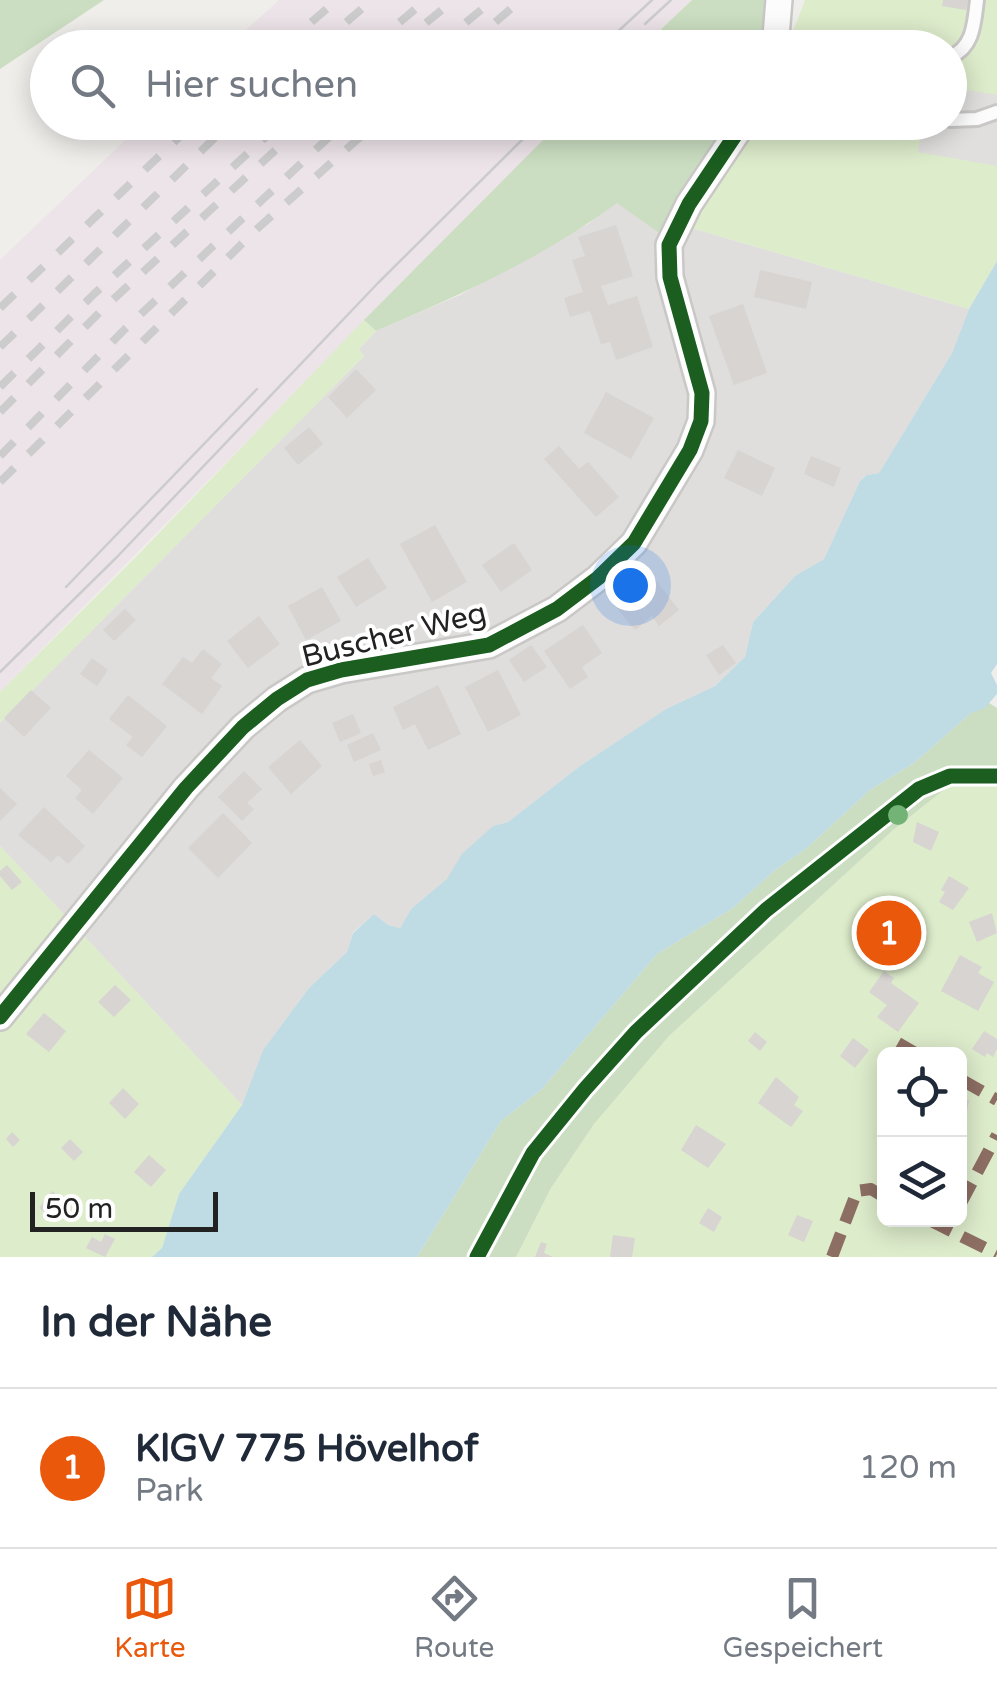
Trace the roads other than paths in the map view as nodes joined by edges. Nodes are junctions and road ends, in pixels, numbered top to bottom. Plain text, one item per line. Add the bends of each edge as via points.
1 (779, 0) edge
2 (978, 0) edge
3 (776, 30) edge
4 (967, 43) edge
5 (997, 112) edge
6 (967, 119) edge
7 (732, 140) edge
8 (0, 1016) edge

1 - 3 street
2 - 4 lane
5 - 6 lane
7 - 8 street, Buscher Weg via 670,246 670,277 702,392 701,421 634,543 557,610 488,644 341,670 277,699 186,788

